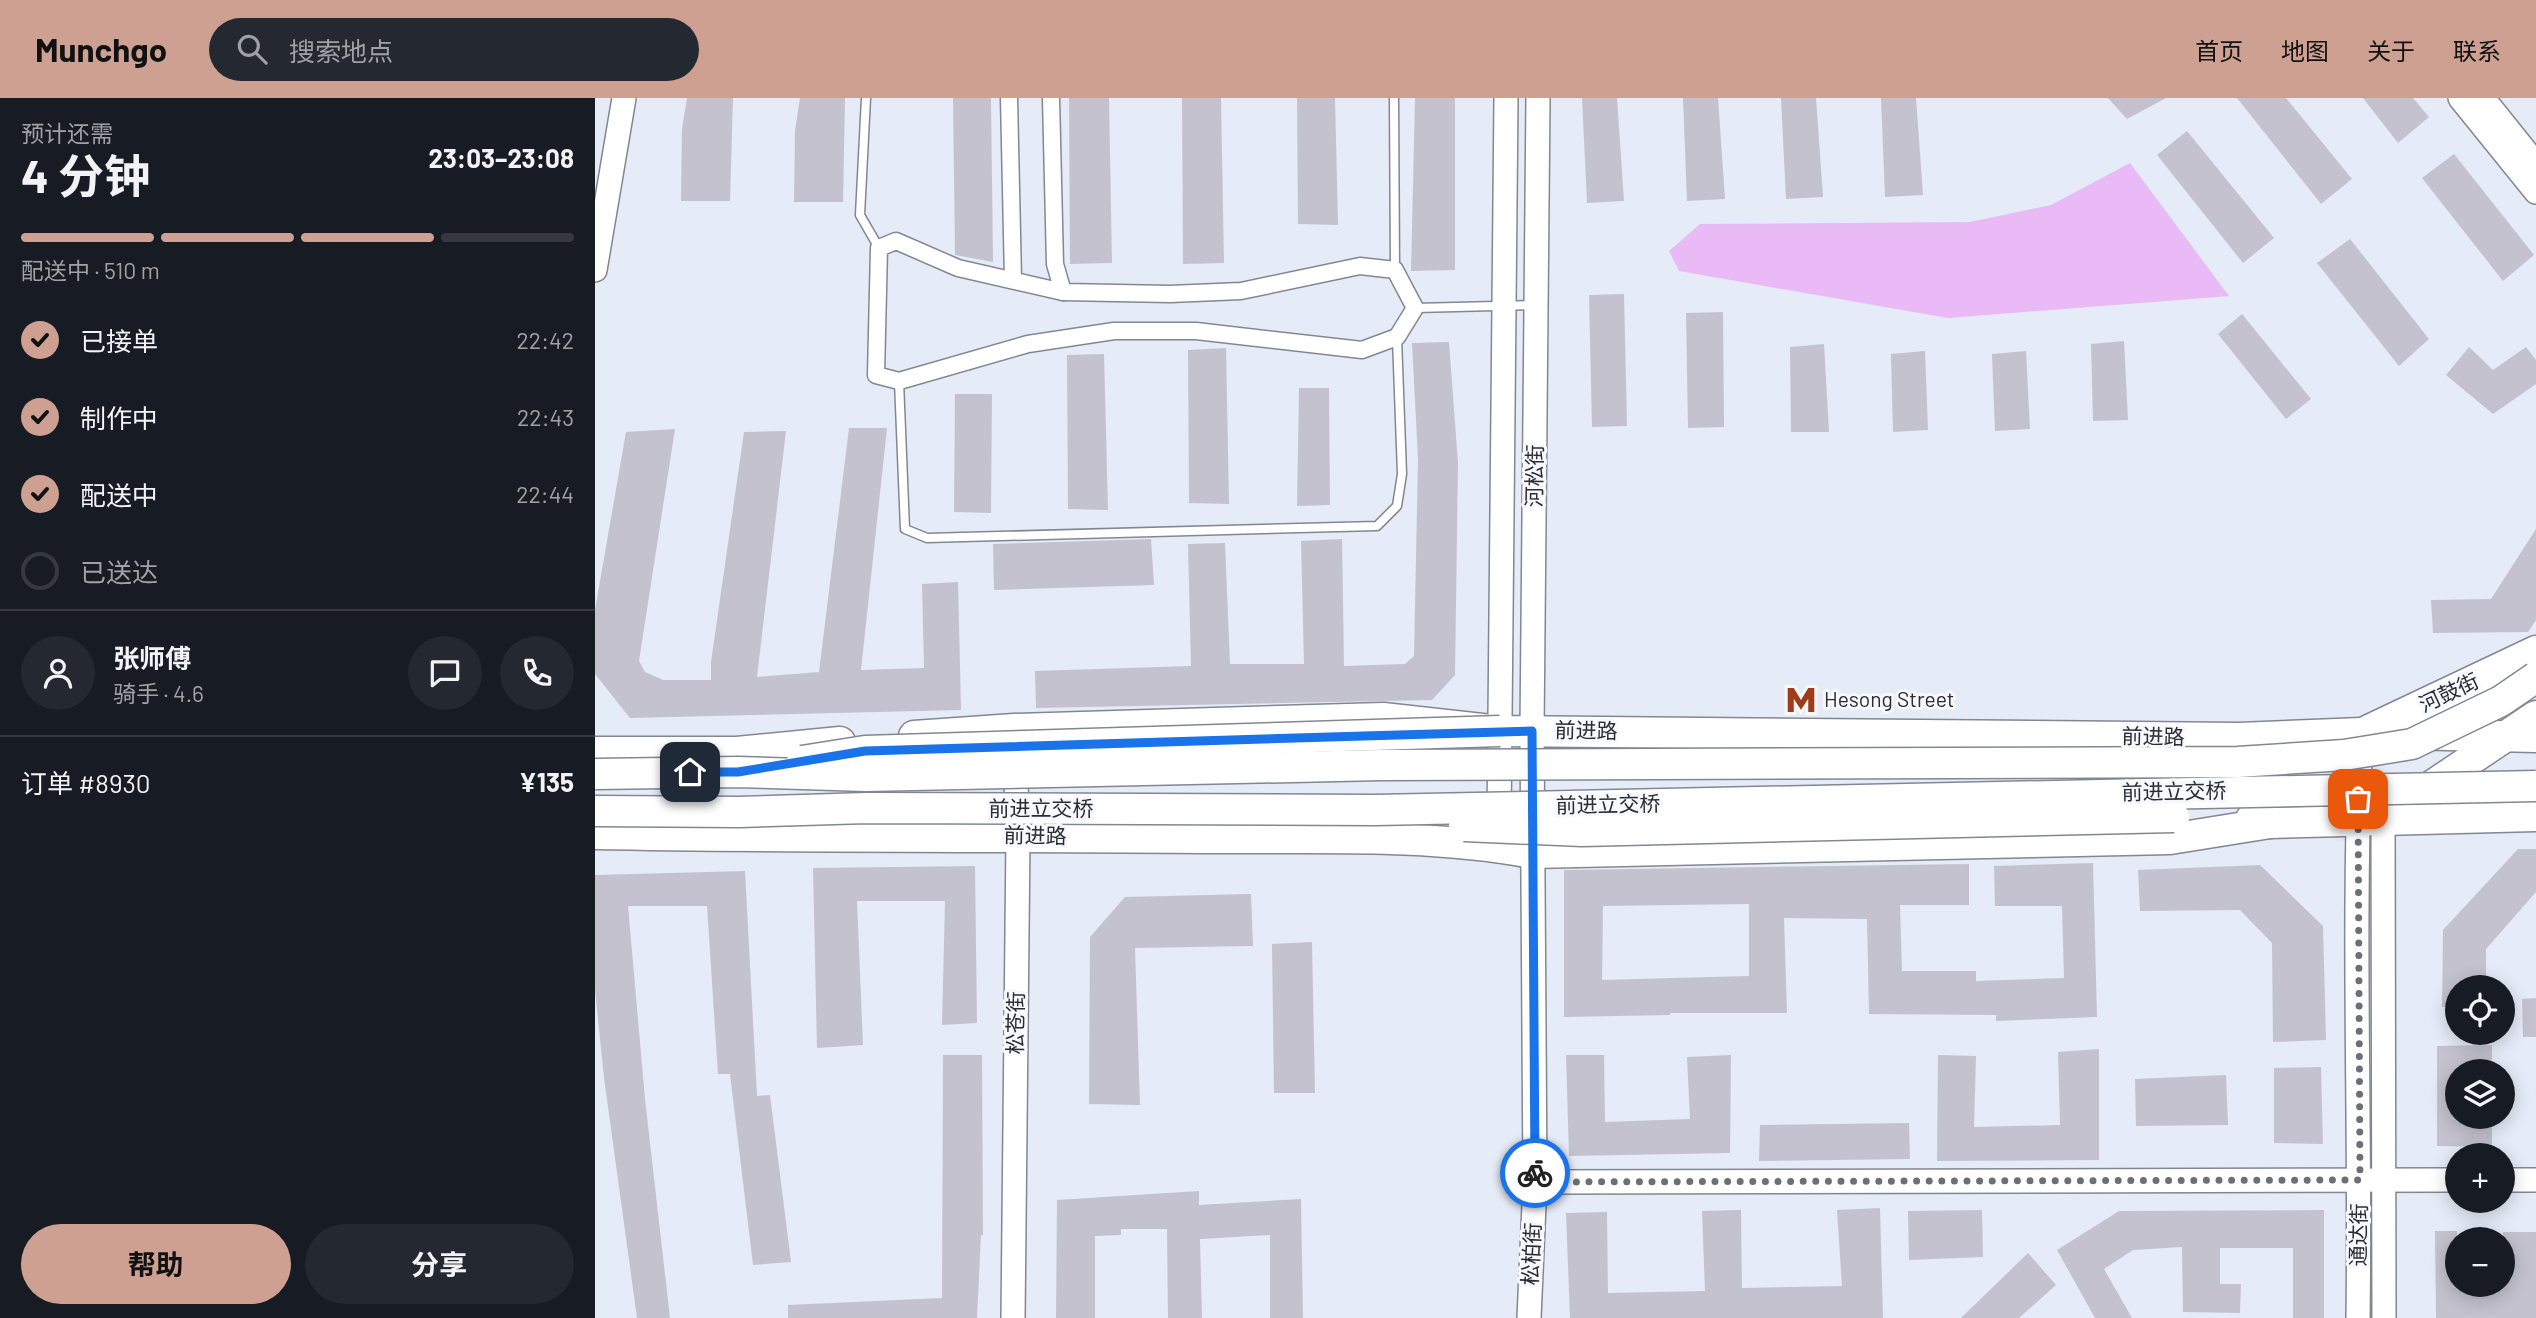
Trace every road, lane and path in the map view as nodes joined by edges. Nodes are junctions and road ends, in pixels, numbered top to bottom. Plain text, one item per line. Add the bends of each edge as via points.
1 (624, 98) edge
2 (866, 98) edge
3 (1009, 98) edge
4 (1051, 98) edge
5 (1394, 98) edge
6 (1506, 98) edge
7 (1538, 98) edge
8 (2460, 98) edge
9 (2483, 98) edge
10 (2536, 164) edge
11 (2536, 192) edge
12 (879, 248) junction
13 (595, 270) edge
14 (1395, 270) junction
15 (1013, 281) junction
16 (1063, 292) junction
17 (1536, 305) junction
18 (1504, 306) junction
19 (1415, 308) junction
20 (1397, 337) junction
21 (899, 381) junction
22 (2536, 651) edge
23 (2536, 677) edge
24 (2536, 716) edge
25 (1014, 729) junction
26 (1500, 731) junction
27 (1532, 731) junction
28 (2361, 733) junction
29 (2506, 737) junction
30 (2536, 737) edge
31 (595, 752) edge
32 (738, 772) junction
33 (595, 774) edge
34 (2536, 786) edge
35 (1375, 810) junction
36 (595, 811) edge
37 (2536, 816) edge
38 (2370, 820) junction
39 (2270, 823) junction
40 (595, 834) edge
41 (1018, 836) junction
42 (1498, 847) junction
43 (1532, 853) junction
44 (2360, 1180) junction
45 (2383, 1180) junction
46 (2445, 1180) edge
47 (2515, 1180) edge
48 (2536, 1180) edge
49 (1535, 1182) junction
50 (1013, 1318) edge
51 (1529, 1318) edge
52 (2358, 1318) edge
53 (2384, 1318) edge

1 - 13 main road
2 - 12 lane via 860,215
3 - 15 street
4 - 16 street via 1055,264
5 - 14 lane
6 - 18 main road, 河松街
7 - 17 main road, 河松街
8 - 11 main road
9 - 10 main road
12 - 15 street via 896,241 958,268
12 - 21 street via 876,375
14 - 16 street via 1360,266 1241,291
14 - 19 street
15 - 16 street
17 - 18 lane
17 - 27 main road, 河松街
18 - 19 lane
18 - 26 main road, 河松街
19 - 20 street
20 - 21 street via 1362,350 1196,331 1114,331 1028,344
20 - 21 lane via 1402,474 1397,506 1377,526 927,538 905,529
22 - 28 highway, 河鼓街
23 - 32 highway, 前进立交桥, bridge via 2501,701 2412,744 2344,755 2238,762 1382,765 866,776
24 - 29 highway
25 - 26 highway, 前进路 via 1383,718
25 - 31 highway, 前进路 via 737,752
25 - 41 main road, 松苍街
26 - 27 highway, 前进路
26 - 32 highway, bridge via 865,751
26 - 42 main road, 河松街
27 - 28 highway, 前进路 via 2239,738
27 - 43 main road, 河松街
28 - 29 highway, 前进路
28 - 38 main road, 通达街
29 - 30 highway, 前进路
29 - 38 highway
32 - 33 highway, 前进立交桥, bridge
34 - 35 highway, 前进立交桥, bridge
35 - 36 highway, 前进立交桥, bridge
35 - 39 highway, 前进路, bridge via 1456,826 1582,831 2238,816
37 - 38 highway, 前进路
38 - 39 highway, 前进路
38 - 44 main road, 通达街
38 - 45 main road, 通达街
39 - 43 highway, 前进路 via 2170,839
40 - 41 highway, 前进路
41 - 42 highway, 前进路 via 1380,840
41 - 50 main road, 松苍街
42 - 43 highway, 前进路
43 - 49 main road, 松柏街
44 - 45 main road
44 - 49 main road
44 - 52 main road, 通达街
45 - 46 main road
45 - 53 main road, 通达街
47 - 48 main road
49 - 51 main road, 松柏街

